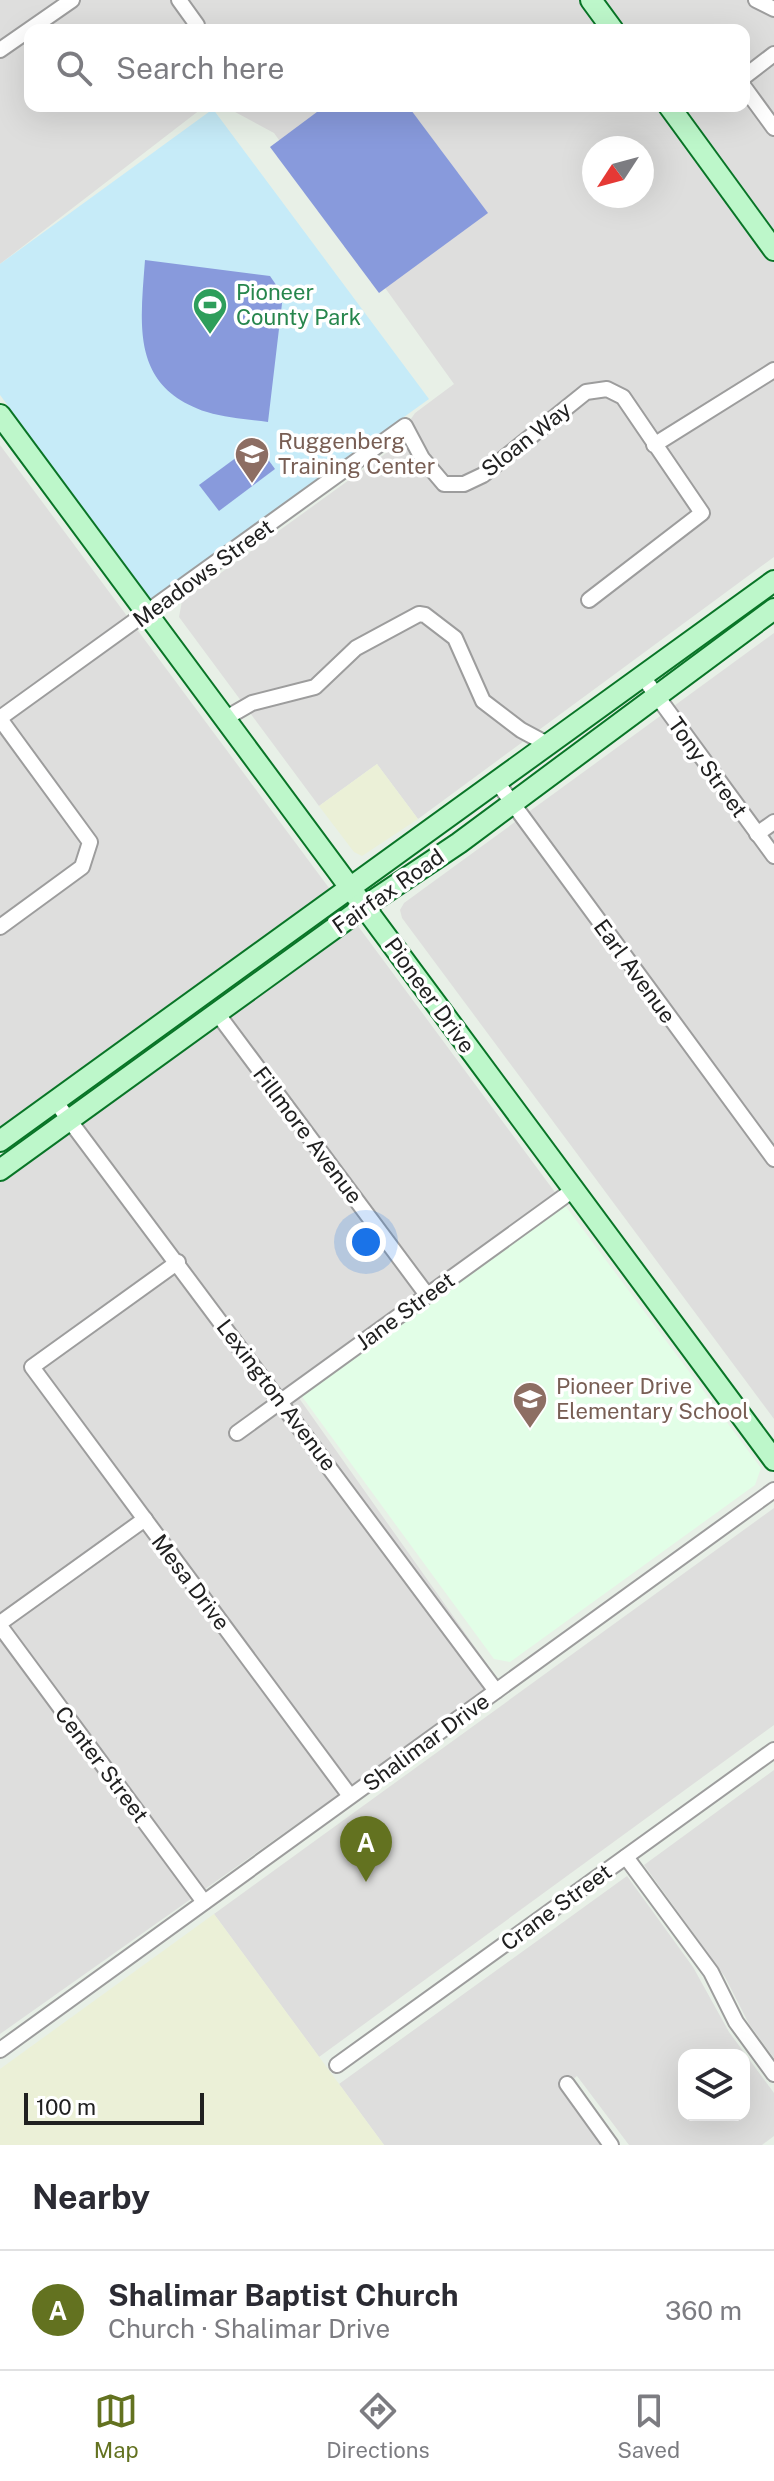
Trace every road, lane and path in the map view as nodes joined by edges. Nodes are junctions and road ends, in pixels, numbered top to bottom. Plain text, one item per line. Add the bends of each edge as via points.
1 (72, 0) edge
2 (179, 0) edge
3 (591, 0) edge
4 (756, 0) edge
5 (774, 9) edge
6 (37, 24) edge
7 (196, 24) edge
8 (609, 24) edge
9 (24, 33) edge
10 (0, 50) edge
11 (774, 54) edge
12 (750, 72) edge
13 (750, 95) edge
14 (673, 112) edge
15 (774, 128) edge
16 (774, 250) edge
17 (774, 370) edge
18 (0, 415) edge
19 (405, 426) joint
20 (654, 445) junction
21 (774, 581) edge
22 (589, 600) dead end
23 (774, 609) edge
24 (148, 613) junction
25 (643, 677) junction
26 (657, 696) junction
27 (0, 718) edge
28 (226, 718) junction
29 (549, 745) junction
30 (497, 782) junction
31 (512, 804) junction
32 (774, 822) edge
33 (757, 834) junction
34 (774, 856) edge
35 (352, 887) junction
36 (365, 906) junction
37 (0, 927) edge
38 (217, 1013) junction
39 (55, 1101) junction
40 (69, 1120) junction
41 (0, 1141) edge
42 (774, 1159) edge
43 (0, 1170) edge
44 (573, 1190) junction
45 (178, 1262) junction
46 (427, 1295) junction
47 (281, 1401) junction
48 (237, 1433) dead end
49 (774, 1460) edge
50 (774, 1490) edge
51 (145, 1519) junction
52 (0, 1625) edge
53 (496, 1691) junction
54 (774, 1750) edge
55 (350, 1796) junction
56 (626, 1857) junction
57 (204, 1902) junction
58 (0, 2050) edge
59 (337, 2065) dead end
60 (774, 2074) edge
61 (567, 2084) dead end
62 (611, 2145) edge

1 - 6 street
2 - 7 street
3 - 8 main road
4 - 5 street
9 - 10 street
11 - 12 street
13 - 15 street
14 - 16 main road
17 - 20 street
18 - 24 main road, Pioneer Drive
19 - 20 street, Sloan Way via 444,484 464,484 483,475 586,392 607,389 623,397
19 - 24 street, Meadows Street
20 - 22 street via 702,513
21 - 25 main road, Fairfax Road
23 - 26 main road, Fairfax Road
24 - 27 street, Meadows Street
24 - 28 main road, Pioneer Drive
25 - 26 street, Tony Street
25 - 29 main road, Fairfax Road
26 - 31 main road, Fairfax Road
26 - 33 street, Tony Street
27 - 37 street via 90,842 82,867
28 - 29 street via 252,703 315,687 356,648 419,614 455,638 483,701
28 - 35 main road, Pioneer Drive
29 - 30 main road, Fairfax Road
30 - 31 street, Earl Avenue
30 - 35 main road, Fairfax Road
31 - 36 main road, Fairfax Road
31 - 42 street, Earl Avenue
32 - 33 street
33 - 34 street, Tony Street
35 - 36 main road, Pioneer Drive
35 - 39 main road, Fairfax Road
36 - 38 main road, Fairfax Road
36 - 44 main road, Pioneer Drive
38 - 40 main road, Fairfax Road
38 - 46 street, Fillmore Avenue
39 - 40 street, Lexington Avenue
39 - 41 main road, Fairfax Road
40 - 43 main road, Fairfax Road
40 - 45 street, Lexington Avenue
44 - 46 street, Jane Street
44 - 49 main road, Pioneer Drive
45 - 47 street, Lexington Avenue
45 - 51 street, Mesa Drive via 32,1367
46 - 47 street, Jane Street
47 - 48 street, Jane Street
47 - 53 street, Lexington Avenue
50 - 53 street, Shalimar Drive
51 - 52 street
51 - 55 street, Mesa Drive
52 - 57 street, Center Street
53 - 55 street, Shalimar Drive
54 - 56 street, Crane Street
55 - 57 street, Shalimar Drive
56 - 59 street, Crane Street
56 - 60 street via 711,1972 736,2022
57 - 58 street, Shalimar Drive
61 - 62 street

